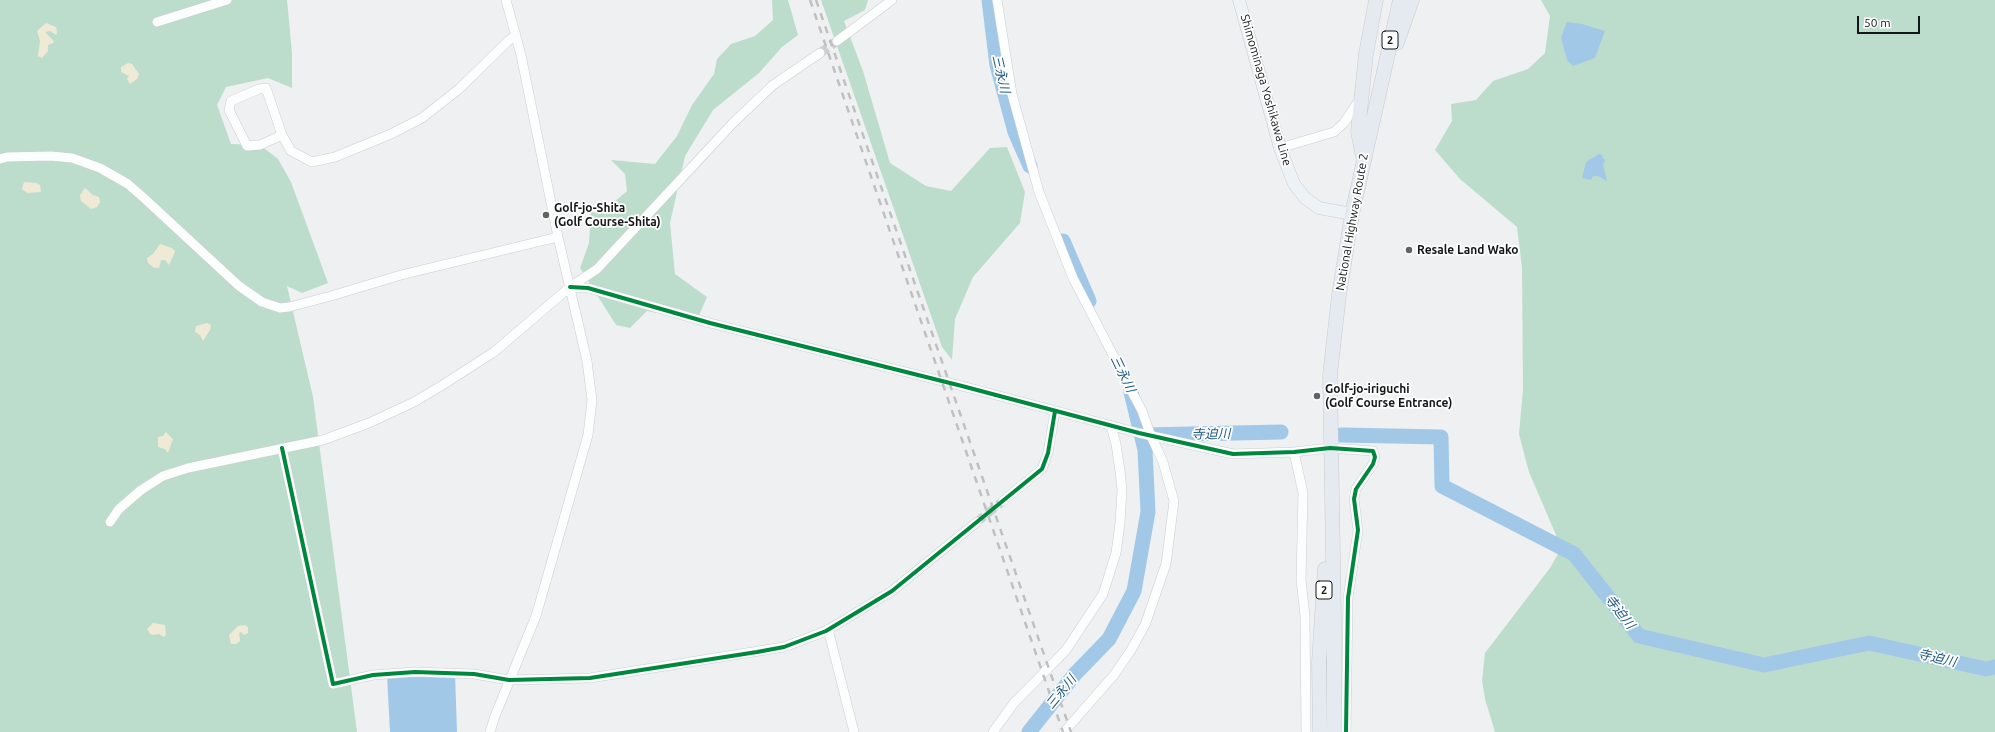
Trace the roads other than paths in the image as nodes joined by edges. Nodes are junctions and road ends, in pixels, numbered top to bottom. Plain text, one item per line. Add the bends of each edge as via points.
1 (227, 0) edge
2 (506, 0) edge
3 (892, 0) edge
4 (997, 0) edge
5 (1239, 0) edge
6 (1376, 0) edge
7 (1400, 0) edge
8 (1412, 0) edge
9 (157, 22) dead end
10 (516, 36) junction
11 (837, 41) tunnel mouth
12 (820, 53) tunnel mouth
13 (1381, 80) junction
14 (1362, 95) junction
15 (282, 135) junction
16 (1280, 148) junction
17 (0, 159) edge
18 (1363, 161) junction
19 (1352, 214) junction
20 (558, 237) junction
21 (570, 286) junction
22 (1055, 411) junction
23 (1111, 426) junction
24 (1151, 436) junction
25 (282, 448) junction
26 (1330, 448) junction
27 (1294, 452) junction
28 (1003, 501) tunnel mouth
29 (110, 522) dead end
30 (977, 522) tunnel mouth
31 (828, 629) junction
32 (509, 680) junction
33 (490, 732) edge
34 (854, 732) edge
35 (993, 732) edge
36 (1064, 732) edge
37 (1306, 732) edge
38 (1320, 732) edge
39 (1334, 732) edge
40 (1346, 732) edge

1 - 9 street
2 - 10 street
3 - 11 street
4 - 24 street via 1012,94 1039,192 1073,278 1142,411
5 - 16 main road, Shimominaga Yoshikawa Line
6 - 14 highway via 1366,54
7 - 13 highway, National Highway Route 2 / 2
8 - 13 highway
10 - 15 street via 439,106 391,134 335,157 312,162 291,151
10 - 20 street
12 - 21 street via 773,85 733,123 597,269
13 - 18 highway, National Highway Route 2 / 2
14 - 16 street via 1353,112 1334,132
14 - 18 highway via 1358,131
15 - 15 street via 260,145 247,146 229,110 231,102 266,88
16 - 19 main road, Shimominaga Yoshikawa Line via 1294,184 1305,198 1319,208
17 - 20 street via 51,156 72,158 100,168 128,184 239,286 262,302 280,308
18 - 19 highway, National Highway Route 2 / 2
19 - 26 highway, National Highway Route 2 / 2 via 1330,375
20 - 21 street
21 - 22 street via 588,288 717,325
21 - 25 street via 494,352 428,394 369,423 330,437
21 - 32 street via 587,361 592,400 588,435 536,616
22 - 23 street
22 - 28 street via 1048,453 1042,469
23 - 24 street
23 - 35 street via 1122,490 1116,552 1103,594 1066,650 1014,703
24 - 27 street via 1233,454
24 - 36 street via 1163,462 1174,502 1166,564 1145,625 1131,650 1114,675
25 - 29 street via 188,468 163,476 141,490
25 - 32 street via 333,684 373,675 415,672 474,674
26 - 27 street
26 - 38 highway, National Highway Route 2 / 2 via 1319,662
26 - 39 highway, National Highway Route 2 / 2
26 - 40 street via 1373,451 1375,457 1356,489 1354,500 1358,530 1348,598
27 - 37 street via 1303,493 1302,580 1305,616
30 - 31 street via 892,591
31 - 32 street via 784,647 590,678
31 - 34 street
32 - 33 street

